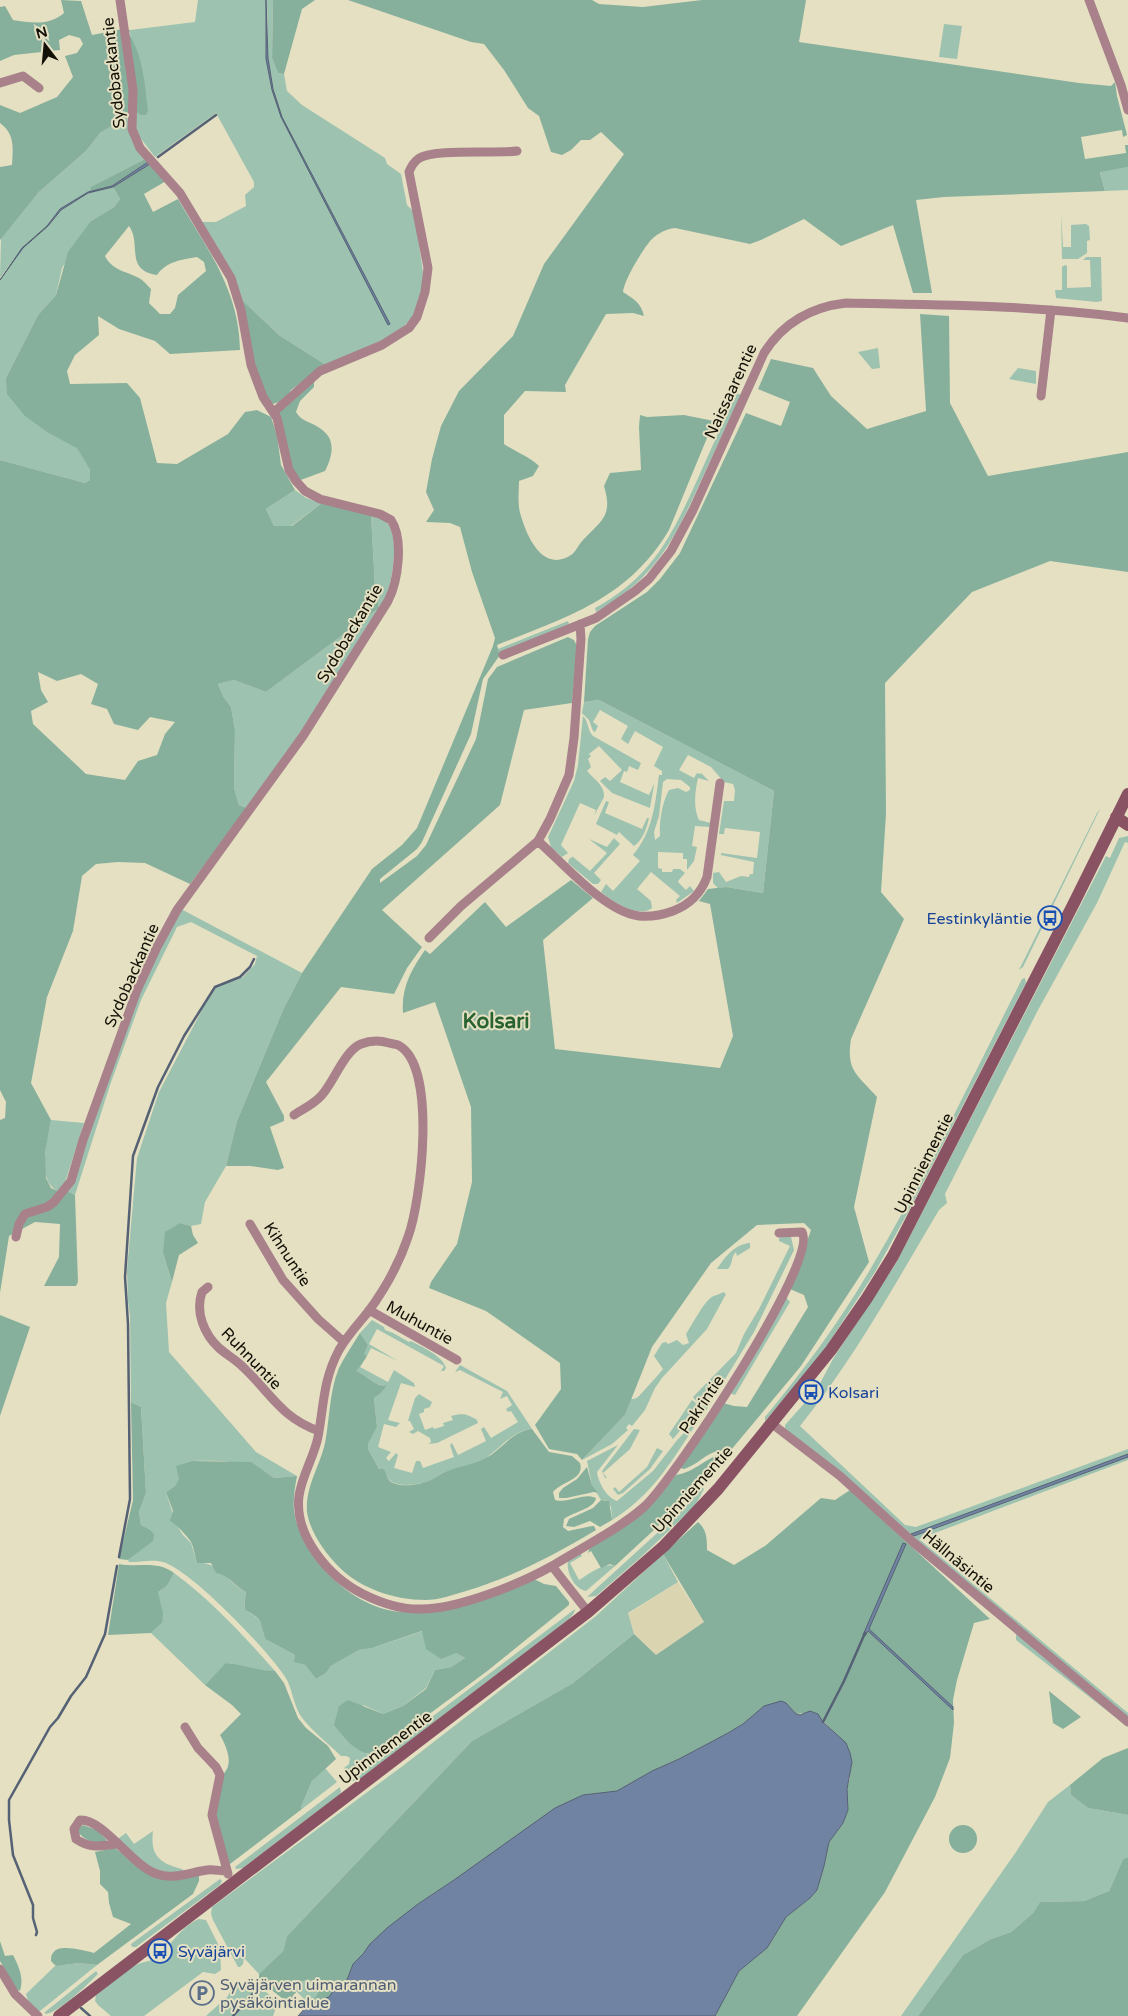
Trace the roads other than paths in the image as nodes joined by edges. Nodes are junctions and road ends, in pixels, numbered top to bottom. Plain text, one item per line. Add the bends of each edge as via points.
1 (120, 0) edge
2 (1089, 0) edge
3 (0, 83) edge
4 (1125, 84) edge
5 (39, 88) dead end
6 (1128, 110) edge
7 (517, 151) dead end
8 (1051, 310) junction
9 (1128, 318) edge
10 (1042, 396) dead end
11 (274, 412) junction
12 (580, 624) junction
13 (503, 655) dead end
14 (720, 784) dead end
15 (1128, 794) edge
16 (1116, 818) junction
17 (1128, 825) edge
18 (538, 841) junction
19 (429, 938) dead end
20 (294, 1115) dead end
21 (250, 1224) dead end
22 (779, 1233) dead end
23 (16, 1237) dead end
24 (208, 1287) dead end
25 (369, 1310) junction
26 (344, 1342) junction
27 (457, 1360) dead end
28 (771, 1423) junction
29 (319, 1430) junction
30 (552, 1566) junction
31 (588, 1612) junction
32 (1128, 1722) edge
33 (185, 1727) dead end
34 (117, 1844) junction
35 (226, 1871) junction
36 (234, 1882) junction
37 (0, 1968) edge
38 (38, 2016) edge
39 (59, 2016) edge

1 - 11 street, Sydobackantie via 133,90 131,119 135,138 180,193 231,278 242,310 250,365 263,397
2 - 4 street
3 - 5 street via 23,76
4 - 6 street
7 - 11 street via 442,153 427,155 414,162 409,172 428,268 417,316 409,328 382,345 320,371
8 - 9 street, Naissaarentie
8 - 10 street
8 - 12 street, Naissaarentie via 846,303 819,308 793,322 776,336 764,353 671,551 635,592 604,613
11 - 23 street, Sydobackantie via 289,470 305,491 320,499 387,517 394,525 398,553 395,588 303,736 177,910 137,990 71,1181 54,1202 25,1214 18,1224
12 - 13 street, Naissaarentie
12 - 18 street via 569,774
14 - 18 street via 707,877 692,900 667,913 638,916 606,902
15 - 16 main road, Upinniementie
16 - 17 main road
16 - 28 main road, Upinniementie via 893,1256 849,1326
18 - 19 street via 460,906
20 - 25 street via 320,1097 357,1046 381,1041 399,1045 410,1057 420,1090 424,1128 421,1180 408,1237 385,1287
21 - 26 street, Kihnuntie via 283,1280
22 - 30 street, Pakrintie via 802,1232 804,1240 799,1262 749,1359 663,1487 628,1520
24 - 29 street, Ruhnuntie via 202,1292 199,1311 210,1339 243,1366 280,1409 297,1421
25 - 26 street
25 - 27 street, Muhuntie
26 - 29 street via 325,1384
28 - 31 main road, Upinniementie via 689,1521
28 - 32 street, Hällnäsintie via 840,1476 914,1543
29 - 30 street via 299,1495 299,1514 309,1541 322,1561 355,1590 397,1607 432,1609 489,1594
30 - 31 street
31 - 36 main road, Upinniementie
33 - 35 street via 220,1775 212,1815
34 - 34 street via 93,1823 80,1820 74,1829 76,1839 86,1846
34 - 35 street via 137,1862 158,1874
35 - 36 street
36 - 39 main road, Upinniementie
37 - 38 street via 15,1994

